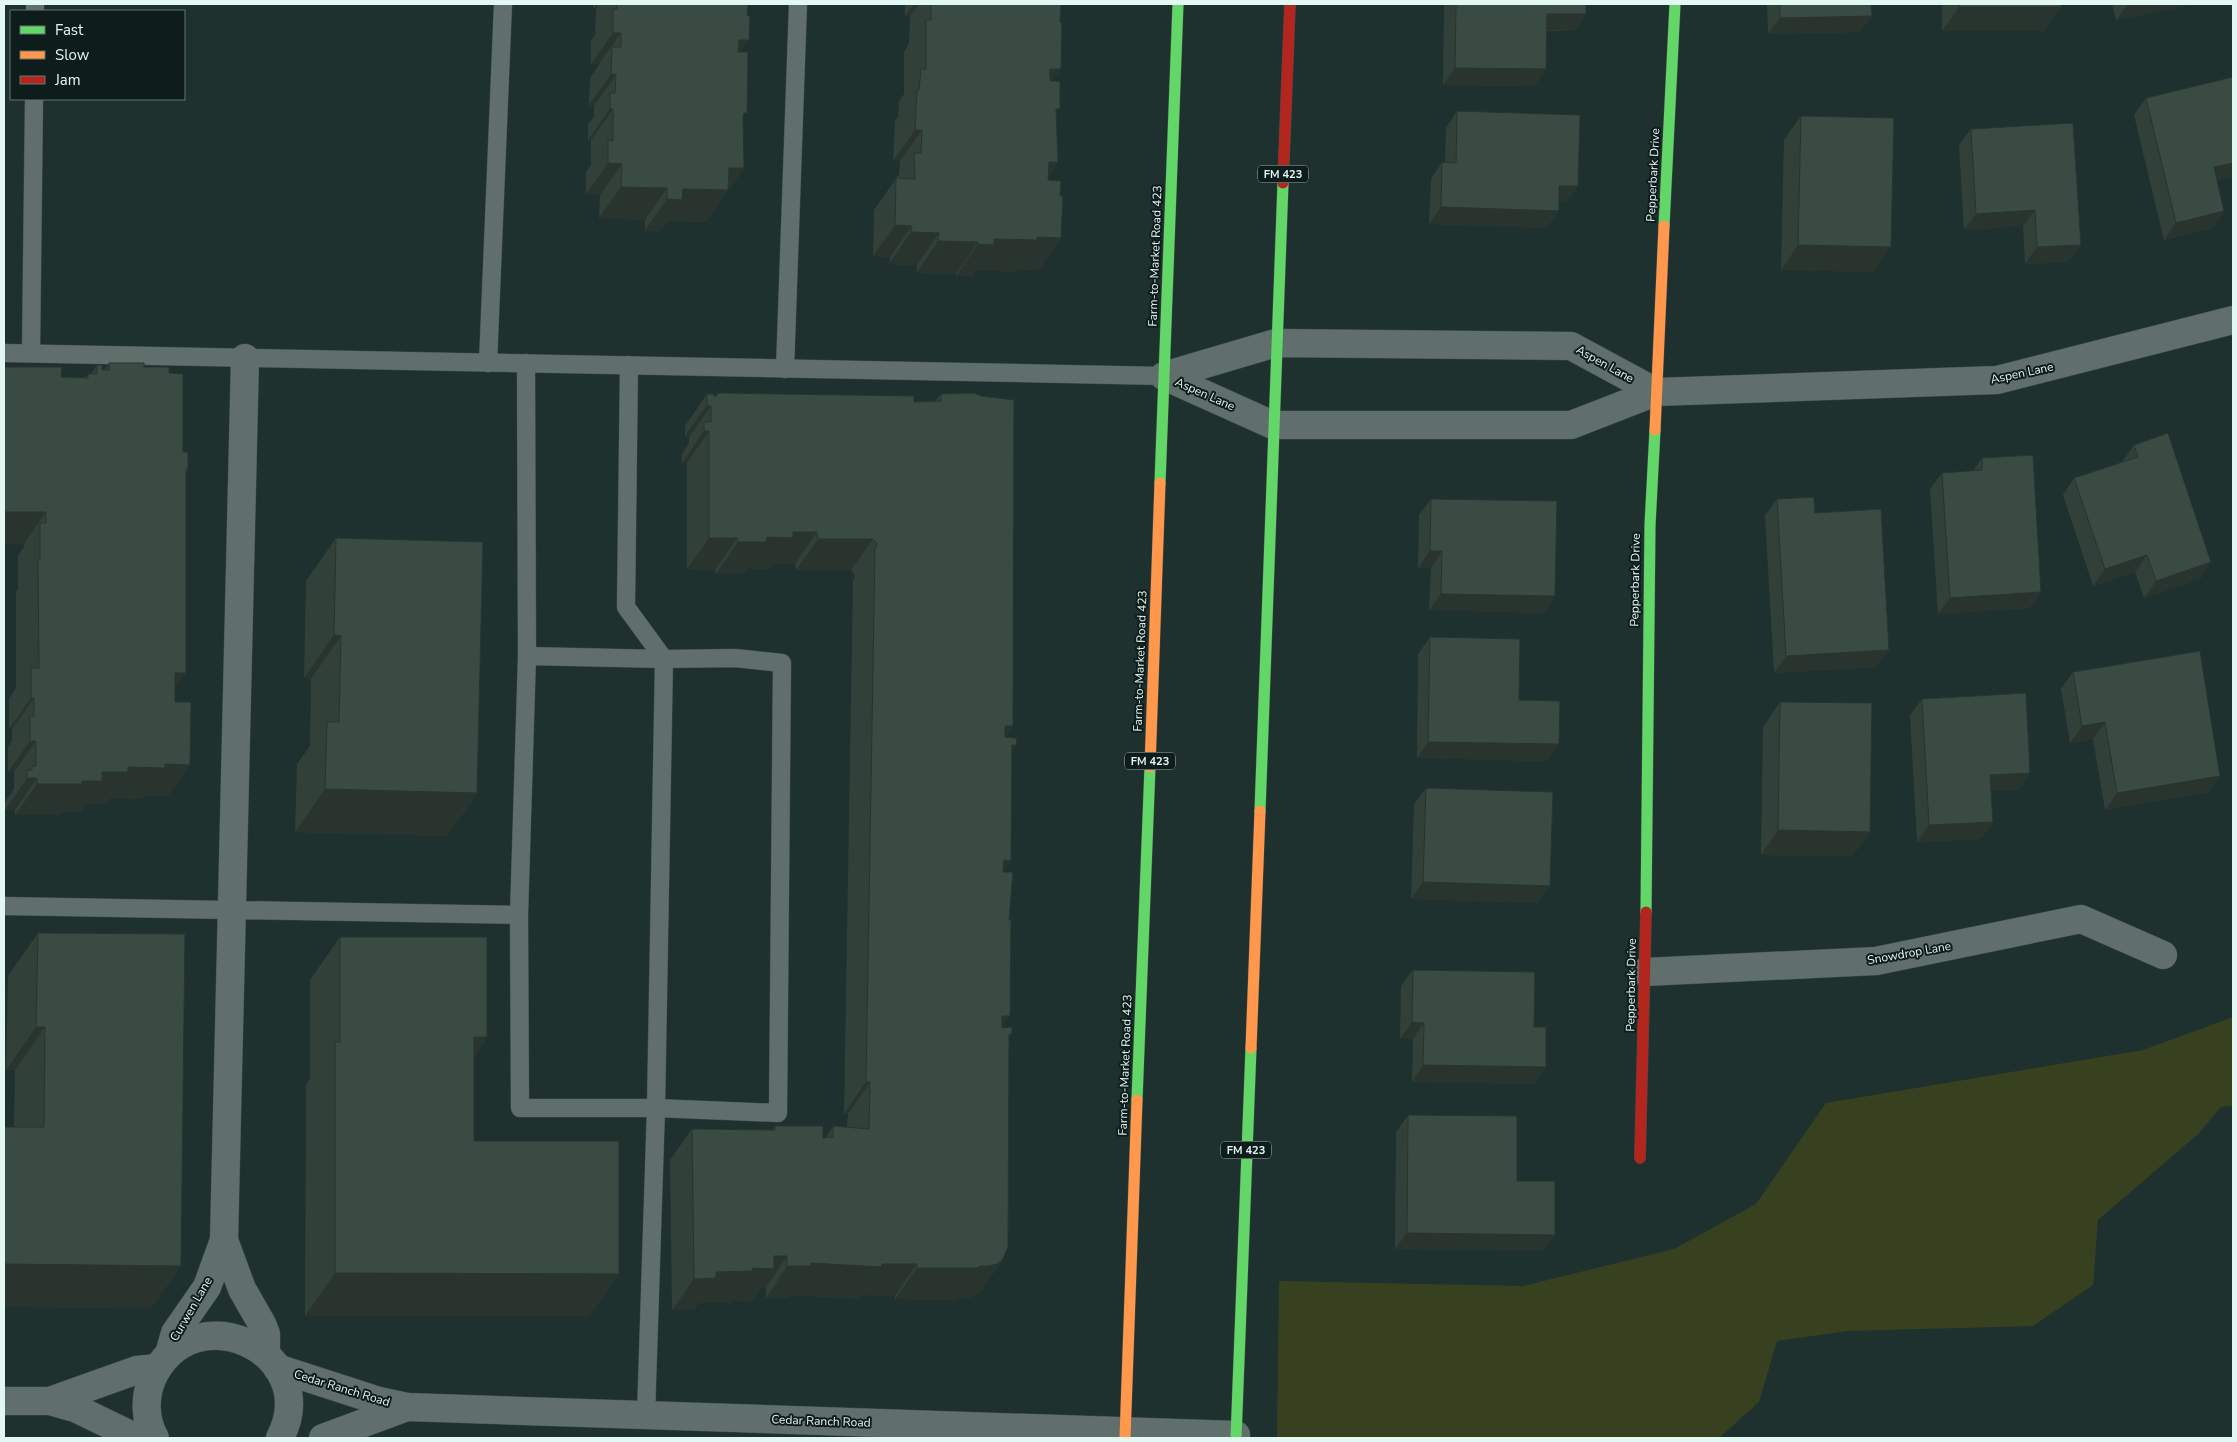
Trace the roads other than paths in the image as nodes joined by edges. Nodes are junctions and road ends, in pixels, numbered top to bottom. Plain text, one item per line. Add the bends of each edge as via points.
1 (503, 4) edge
2 (798, 4) edge
3 (1178, 4) edge
4 (1290, 4) edge
5 (1675, 4) edge
6 (34, 100) edge
7 (2233, 320) edge
8 (1276, 343) junction
9 (4, 353) edge
10 (30, 353) junction
11 (245, 358) junction
12 (488, 362) junction
13 (526, 363) junction
14 (629, 365) junction
15 (784, 368) junction
16 (1164, 376) junction
17 (1656, 392) junction
18 (1273, 425) junction
19 (527, 656) junction
20 (664, 660) junction
21 (4, 906) edge
22 (233, 910) junction
23 (519, 915) junction
24 (2163, 955) dead end
25 (1645, 972) junction
26 (656, 1108) junction
27 (1640, 1158) dead end
28 (224, 1240) junction
29 (163, 1361) junction
30 (272, 1361) junction
31 (4, 1401) edge
32 (50, 1402) junction
33 (407, 1407) junction
34 (646, 1415) junction
35 (1125, 1434) edge
36 (1236, 1437) edge
37 (137, 1438) edge
38 (155, 1438) edge
39 (280, 1438) edge
40 (323, 1438) edge

1 - 12 lane
2 - 15 lane
3 - 16 main road, Farm-to-Market Road 423 / FM 423
4 - 8 main road, FM 423
5 - 17 main road, Pepperbark Drive
6 - 10 lane
7 - 17 street, Aspen Lane via 1997,380
8 - 16 street, Aspen Lane
8 - 17 street, Aspen Lane via 1572,346
8 - 18 main road, FM 423
9 - 10 lane
10 - 11 lane
11 - 12 lane
11 - 22 street
12 - 13 lane
13 - 14 lane
13 - 19 lane
14 - 15 lane
14 - 20 lane via 626,607
15 - 16 lane
16 - 18 street, Aspen Lane
16 - 35 main road, Farm-to-Market Road 423 / FM 423
17 - 18 street, Aspen Lane via 1572,425
17 - 25 main road, Pepperbark Drive via 1650,525
18 - 36 main road, FM 423
19 - 20 lane
19 - 23 lane
20 - 26 lane
20 - 26 lane via 735,658 782,663 778,1113
21 - 22 lane
22 - 23 lane
22 - 28 street
23 - 26 lane via 520,1108
24 - 25 street, Snowdrop Lane via 2081,919 1876,961
25 - 27 main road, Pepperbark Drive
26 - 34 lane
28 - 29 street, Curwen Lane via 207,1287 175,1333
28 - 30 street via 242,1289 266,1334
29 - 30 street, Cedar Ranch Road via 184,1344 200,1337 218,1335 236,1337 252,1344
29 - 32 street
29 - 38 street, Curwen Lane via 150,1384 146,1401 147,1418
30 - 33 street, Cedar Ranch Road via 379,1401
30 - 39 street via 285,1382 288,1399 288,1416
31 - 32 street
32 - 37 street via 75,1408
33 - 34 street, Cedar Ranch Road
33 - 40 street, Cedar Ranch Road
34 - 35 street, Cedar Ranch Road
35 - 36 street, Cedar Ranch Road

